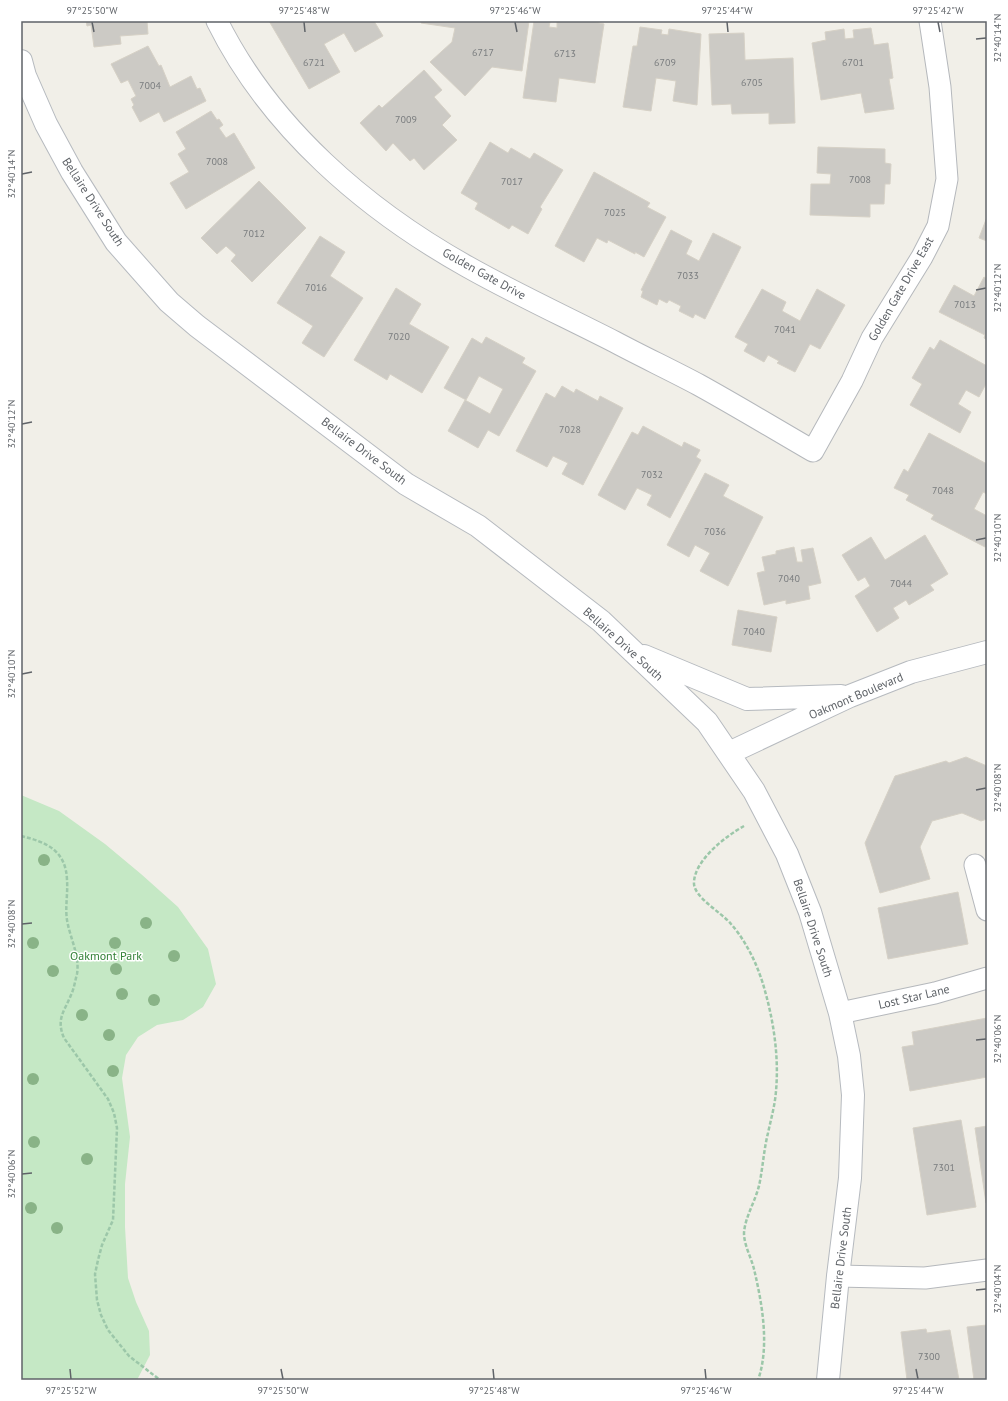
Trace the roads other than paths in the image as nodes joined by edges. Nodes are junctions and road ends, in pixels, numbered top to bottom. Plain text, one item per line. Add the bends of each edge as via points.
1 (217, 21) edge
2 (930, 21) edge
3 (21, 61) edge
4 (813, 451) joint
5 (632, 650) junction
6 (987, 652) edge
7 (850, 696) junction
8 (729, 753) junction
9 (975, 865) dead end
10 (987, 910) edge
11 (987, 978) edge
12 (840, 1013) junction
13 (987, 1270) edge
14 (838, 1276) junction
15 (828, 1380) edge

1 - 4 street, Golden Gate Drive via 262,95 305,144 354,190 407,229 468,267 699,385
2 - 4 street, Golden Gate Drive East via 940,87 947,179 938,226 872,338 852,381
3 - 5 street, Bellaire Drive South via 46,124 72,172 116,242 169,302 406,484 478,526 601,621
5 - 7 street via 747,699
5 - 8 street, Bellaire Drive South via 707,722
6 - 7 street, Oakmont Boulevard via 911,672
7 - 8 street, Oakmont Boulevard
8 - 12 street, Bellaire Drive South via 754,791 787,854 810,912
9 - 10 street
11 - 12 street, Lost Star Lane via 935,993
12 - 14 street, Bellaire Drive South via 849,1056 852,1095 850,1178
13 - 14 street via 925,1278
14 - 15 street, Bellaire Drive South

